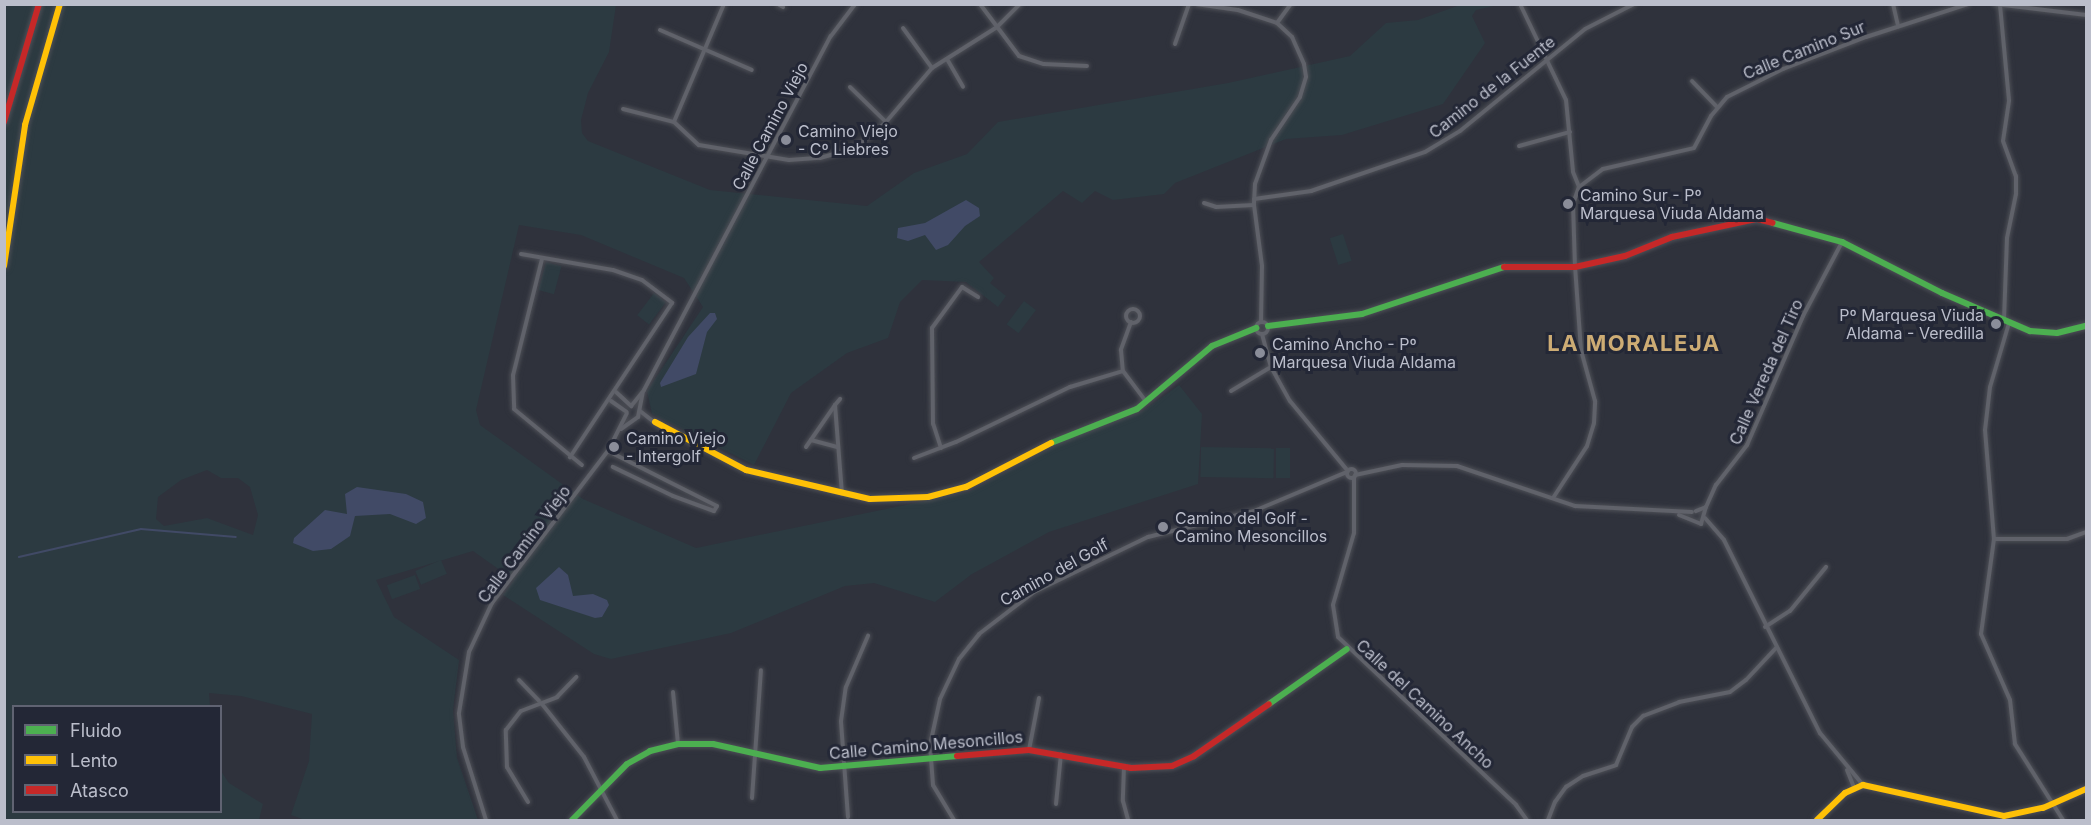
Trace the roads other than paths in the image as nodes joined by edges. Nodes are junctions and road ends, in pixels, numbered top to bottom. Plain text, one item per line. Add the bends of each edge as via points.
1 (39, 4) edge
2 (61, 4) edge
3 (724, 4) edge
4 (778, 4) edge
5 (855, 4) edge
6 (980, 4) edge
7 (1020, 4) edge
8 (1189, 4) edge
9 (1196, 4) edge
10 (1291, 4) edge
11 (1520, 4) edge
12 (1634, 4) edge
13 (1893, 4) edge
14 (1968, 4) edge
15 (1995, 4) edge
16 (2000, 5) edge
17 (783, 7) dead end
18 (2086, 15) edge
19 (1277, 23) junction
20 (1898, 26) junction
21 (997, 27) junction
22 (903, 28) dead end
23 (660, 30) dead end
24 (1175, 44) dead end
25 (703, 49) junction
26 (947, 59) junction
27 (1548, 61) junction
28 (1087, 66) dead end
29 (932, 68) junction
30 (752, 70) dead end
31 (1692, 81) dead end
32 (850, 87) dead end
33 (963, 87) dead end
34 (1717, 107) junction
35 (622, 109) dead end
36 (4, 122) edge
37 (674, 122) junction
38 (886, 122) junction
39 (1570, 132) junction
40 (1519, 146) dead end
41 (767, 156) junction
42 (1579, 187) junction
43 (1254, 199) junction
44 (1204, 203) dead end
45 (1254, 206) junction
46 (1842, 243) junction
47 (521, 254) dead end
48 (542, 259) junction
49 (4, 266) edge
50 (1575, 267) junction
51 (978, 297) dead end
52 (1131, 322) dead end
53 (1261, 322) junction
54 (2006, 322) junction
55 (1268, 326) junction
56 (2086, 326) edge
57 (1256, 328) junction
58 (1262, 334) junction
59 (1271, 367) junction
60 (1122, 371) junction
61 (644, 390) junction
62 (1231, 391) dead end
63 (616, 392) junction
64 (840, 399) dead end
65 (610, 401) junction
66 (1146, 402) junction
67 (631, 405) junction
68 (834, 405) junction
69 (640, 410) junction
70 (627, 413) junction
71 (637, 418) junction
72 (655, 422) junction
73 (621, 430) junction
74 (811, 440) junction
75 (806, 447) dead end
76 (838, 447) junction
77 (942, 448) junction
78 (608, 451) junction
79 (570, 457) junction
80 (914, 458) dead end
81 (582, 465) dead end
82 (613, 467) dead end
83 (1351, 474) junction
84 (842, 494) junction
85 (1553, 498) junction
86 (1706, 507) junction
87 (1673, 512) junction
88 (1694, 512) junction
89 (1705, 517) junction
90 (1692, 520) junction
91 (1701, 524) junction
92 (1714, 528) junction
93 (2086, 532) edge
94 (1994, 539) junction
95 (1826, 567) dead end
96 (1765, 627) junction
97 (868, 636) dead end
98 (1776, 648) junction
99 (1347, 649) junction
100 (761, 670) dead end
101 (576, 677) dead end
102 (519, 680) dead end
103 (674, 692) dead end
104 (1039, 698) dead end
105 (540, 702) junction
106 (678, 744) junction
107 (1029, 750) junction
108 (756, 753) junction
109 (1061, 754) junction
110 (929, 758) junction
111 (843, 766) junction
112 (1124, 766) junction
113 (1845, 766) junction
114 (1863, 785) junction
115 (1854, 787) junction
116 (600, 788) junction
117 (2086, 789) edge
118 (752, 798) dead end
119 (528, 802) dead end
120 (1056, 804) dead end
121 (2053, 804) junction
122 (848, 817) dead end
123 (486, 820) edge
124 (572, 820) edge
125 (617, 820) edge
126 (954, 820) edge
127 (1128, 820) edge
128 (1527, 820) edge
129 (1548, 820) edge
130 (1817, 820) edge
131 (2063, 820) edge

1 - 36 main road
2 - 49 main road via 25,126
3 - 25 street
4 - 17 street
5 - 41 street, Calle Camino Viejo via 831,36
6 - 21 street
7 - 21 street
8 - 24 street
9 - 19 street via 1238,10
10 - 19 street
11 - 27 street
12 - 27 street, Camino de la Fuente via 1585,29
13 - 20 street
14 - 20 street, Calle Camino Sur
15 - 16 street
16 - 18 street
16 - 54 street via 2010,101 2003,141 2016,177 2007,238
19 - 43 street via 1296,44 1306,77 1293,109 1271,140 1259,169
20 - 34 street, Calle Camino Sur via 1783,69 1734,93
21 - 26 street
21 - 28 street via 1019,56 1044,64
22 - 29 street
23 - 25 street
25 - 30 street
25 - 37 street
26 - 29 street
26 - 33 street
27 - 39 street via 1566,100
27 - 43 street, Camino de la Fuente via 1460,131 1425,152 1311,191
29 - 38 street
31 - 34 street
32 - 38 street
34 - 42 street, Calle Camino Sur via 1694,148 1603,169
35 - 37 street
37 - 41 street via 699,145
38 - 41 street via 848,150 820,158 789,160
39 - 40 street
39 - 42 street via 1573,172
41 - 61 street, Calle Camino Viejo
42 - 50 street via 1573,204
43 - 45 street
44 - 45 street via 1216,207
45 - 53 street via 1262,266
46 - 50 main road via 1767,221 1745,220 1672,237 1625,256
46 - 54 main road
46 - 86 street, Calle Vereda del Tiro via 1803,316 1747,445 1716,485
47 - 48 street
48 - 63 street via 613,270 642,280 672,303
48 - 79 street via 511,392 514,409
50 - 55 main road via 1504,267 1362,314
50 - 85 street via 1581,351 1595,400 1594,423 1587,446
51 - 77 street via 962,287 933,328 933,424
52 - 60 street via 1121,350
53 - 55 street
53 - 57 street
54 - 56 main road via 2042,334
54 - 94 street via 1989,394 1984,436
55 - 58 street
57 - 58 street
57 - 66 main road via 1212,346
58 - 59 street
59 - 62 street
59 - 83 street via 1290,401
60 - 66 street
60 - 77 street via 1070,387
61 - 67 street, Calle Camino Viejo
61 - 69 street, Calle Camino Viejo
63 - 65 street
63 - 67 street
64 - 68 street
65 - 70 street
65 - 79 street
66 - 84 main road via 1052,442 966,487 900,501
67 - 69 street
67 - 70 street, Calle Camino Viejo
68 - 74 street
68 - 76 street
69 - 71 street, Calle Camino Viejo
69 - 72 street
70 - 71 street
70 - 73 street, Calle Camino Viejo
71 - 72 street
71 - 73 street, Calle Camino Viejo
72 - 84 main road via 746,470 780,482
73 - 78 street, Calle Camino Viejo
74 - 75 street
74 - 76 street
76 - 84 street
77 - 80 street
78 - 82 street via 717,506 714,511 666,493
78 - 123 street, Calle Camino Viejo via 492,603 469,652 459,713 463,747
79 - 81 street
83 - 85 street via 1402,465 1457,466
83 - 99 street, Calle del Camino Ancho via 1354,533 1333,612 1338,637
83 - 110 street, Camino del Golf via 1294,491 1254,511 1148,537 1083,566 1004,612 959,659 940,699
85 - 87 street via 1593,510 1653,508
86 - 88 street
86 - 89 street, Calle Vereda del Tiro
87 - 88 street
87 - 90 street
88 - 89 street
88 - 90 street
89 - 91 street, Calle Vereda del Tiro
89 - 92 street
90 - 91 street
91 - 92 street
92 - 96 street via 1724,540
93 - 94 street via 2067,539
94 - 121 street via 1982,642 2010,700 2015,744
95 - 96 street via 1790,611
96 - 98 street
97 - 111 street via 842,705
98 - 113 street via 1820,733
98 - 129 street via 1730,692 1679,702 1643,716 1632,727 1616,765 1583,776 1566,788
99 - 112 main road, Calle Camino Mesoncillos via 1194,756 1155,770
99 - 128 street, Calle del Camino Ancho via 1516,805
100 - 108 street
101 - 105 street via 564,692
102 - 105 street
103 - 106 street
104 - 107 street
105 - 116 street via 572,739
105 - 119 street via 513,717 505,738 507,767
106 - 108 main road, Calle Camino Mesoncillos via 713,744
106 - 116 main road, Calle Camino Mesoncillos via 636,758
107 - 109 main road, Calle Camino Mesoncillos
107 - 110 main road, Calle Camino Mesoncillos
108 - 111 main road, Calle Camino Mesoncillos via 807,767
108 - 118 street
109 - 112 main road, Calle Camino Mesoncillos
109 - 120 street
110 - 111 main road, Calle Camino Mesoncillos
110 - 126 street, Camino del Golf via 933,785
111 - 122 street
112 - 127 street via 1123,801
113 - 114 street
113 - 115 street
114 - 115 main road
114 - 121 main road via 2004,816
115 - 130 main road
116 - 124 main road, Calle Camino Mesoncillos
116 - 125 street
117 - 121 main road
121 - 131 street

